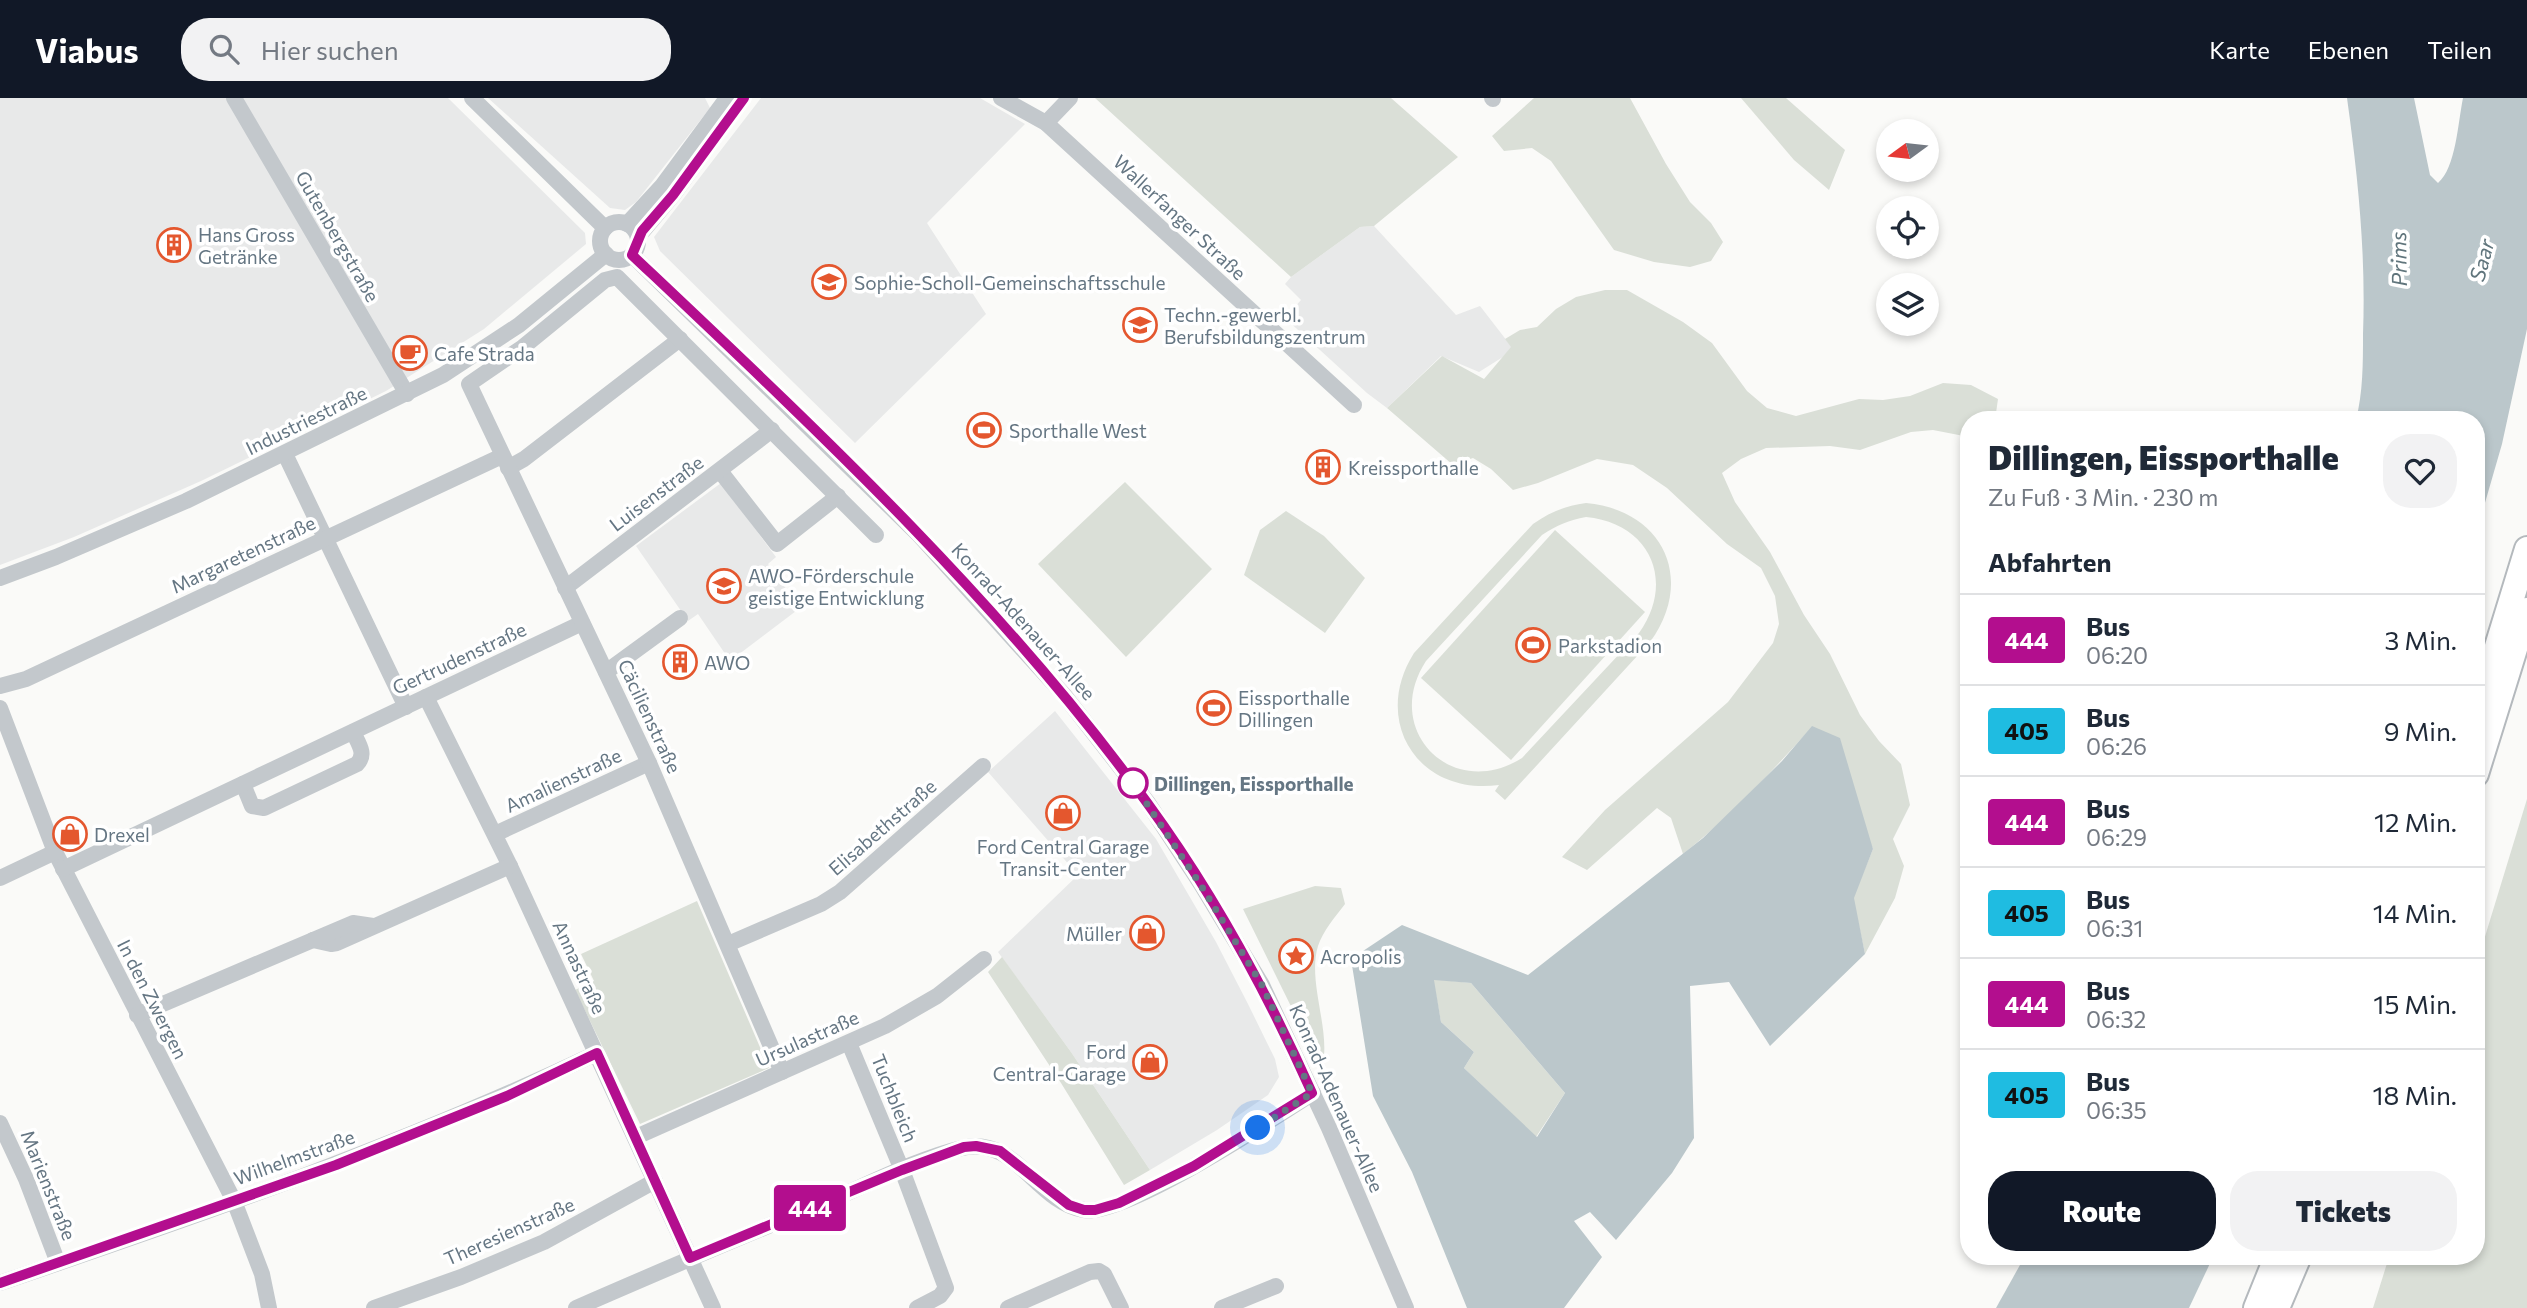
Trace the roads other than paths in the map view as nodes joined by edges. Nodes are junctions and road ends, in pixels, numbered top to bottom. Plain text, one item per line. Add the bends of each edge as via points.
1 (234, 98) edge
2 (472, 98) edge
3 (1002, 98) edge
4 (1070, 98) edge
5 (730, 101) edge
6 (1046, 123) junction
7 (626, 224) junction
8 (605, 228) junction
9 (638, 237) junction
10 (606, 254) junction
11 (632, 255) junction
12 (680, 339) junction
13 (407, 394) junction
14 (1354, 405) dead end
15 (772, 430) junction
16 (285, 454) junction
17 (505, 462) junction
18 (720, 471) junction
19 (838, 496) junction
20 (876, 535) dead end
21 (325, 539) junction
22 (2527, 549) edge
23 (0, 578) edge
24 (565, 588) junction
25 (2527, 610) edge
26 (680, 618) dead end
27 (582, 623) junction
28 (0, 668) edge
29 (606, 673) junction
30 (0, 678) edge
31 (0, 686) edge
32 (2485, 686) edge
33 (426, 697) junction
34 (406, 707) junction
35 (0, 708) edge
36 (353, 732) junction
37 (2485, 745) edge
38 (649, 763) junction
39 (983, 766) dead end
40 (243, 784) junction
41 (495, 835) junction
42 (55, 852) junction
43 (510, 866) junction
44 (63, 869) junction
45 (0, 878) edge
46 (728, 944) junction
47 (984, 959) dead end
48 (137, 1015) junction
49 (849, 1043) junction
50 (597, 1053) junction
51 (782, 1072) junction
52 (1312, 1093) junction
53 (0, 1123) edge
54 (636, 1137) junction
55 (902, 1170) junction
56 (655, 1181) junction
57 (234, 1201) junction
58 (690, 1258) junction
59 (58, 1263) junction
60 (2274, 1265) edge
61 (2292, 1265) edge
62 (0, 1283) edge
63 (1276, 1286) dead end
64 (2261, 1307) edge
65 (269, 1308) edge
66 (374, 1308) edge
67 (576, 1308) edge
68 (713, 1308) edge
69 (917, 1308) edge
70 (1008, 1308) edge
71 (1121, 1308) edge
72 (1222, 1308) edge
73 (1406, 1308) edge

1 - 13 street, Gutenbergstraße
2 - 8 street
3 - 6 street, Wallerfanger Straße
4 - 6 street
5 - 7 street
5 - 9 street via 673,195
6 - 14 street, Wallerfanger Straße
7 - 8 street
7 - 9 street
8 - 10 street via 600,239
9 - 11 street
10 - 11 street via 617,260
10 - 13 street, Industriestraße via 487,347
11 - 52 street, Konrad-Adenauer-Allee via 918,534 1079,713 1148,803 1262,985
12 - 15 street
12 - 17 street, Margaretenstraße via 524,459
12 - 17 street, Cäcilienstraße via 621,278 604,279 523,347 469,384
13 - 16 street, Industriestraße
15 - 18 street, Luisenstraße
15 - 19 street
16 - 21 street
16 - 23 street, Industriestraße
17 - 21 street, Margaretenstraße
17 - 24 street, Cäcilienstraße
18 - 19 street via 778,544
18 - 24 street, Luisenstraße
19 - 20 street
21 - 31 street, Margaretenstraße via 26,679
21 - 34 street
22 - 32 highway
24 - 27 street, Cäcilienstraße
25 - 37 highway
26 - 29 street
27 - 29 street, Cäcilienstraße
27 - 33 street, Gertrudenstraße
28 - 30 street
29 - 38 street, Cäcilienstraße
33 - 34 street, Gertrudenstraße
33 - 41 street, Annastraße
34 - 36 street, Gertrudenstraße
35 - 42 street, In den Zwergen
36 - 40 street, Gertrudenstraße
36 - 40 street via 362,759 343,771 264,808 252,806
38 - 41 street, Amalienstraße
38 - 46 street, Cäcilienstraße
39 - 46 street, Elisabethstraße via 840,892
40 - 44 street, Gertrudenstraße
41 - 43 street, Annastraße
42 - 44 street, In den Zwergen
42 - 45 street
43 - 48 street via 373,926 354,923
43 - 50 street, Annastraße
44 - 48 street, In den Zwergen
46 - 51 street, Cäcilienstraße
47 - 49 street, Ursulastraße via 908,1015
48 - 57 street, In den Zwergen
49 - 51 street, Ursulastraße
49 - 55 street, Tuchbleich
50 - 54 street, Annastraße
50 - 57 street, Wilhelmstraße via 427,1130
51 - 54 street, Ursulastraße
52 - 55 street via 1164,1181 1095,1210 1069,1205 1012,1158 989,1148 964,1147
52 - 73 street, Konrad-Adenauer-Allee
53 - 59 street, Marienstraße
54 - 56 street, Annastraße
55 - 58 street
55 - 69 street, Tuchbleich via 946,1288
56 - 58 street, Annastraße
56 - 66 street, Theresienstraße via 544,1242
57 - 59 street, Wilhelmstraße
57 - 65 street, In den Zwergen via 262,1274
58 - 67 street
58 - 68 street, Annastraße
59 - 62 street, Wilhelmstraße
60 - 64 highway
61 - 64 highway
63 - 72 street
70 - 71 street via 1099,1270

